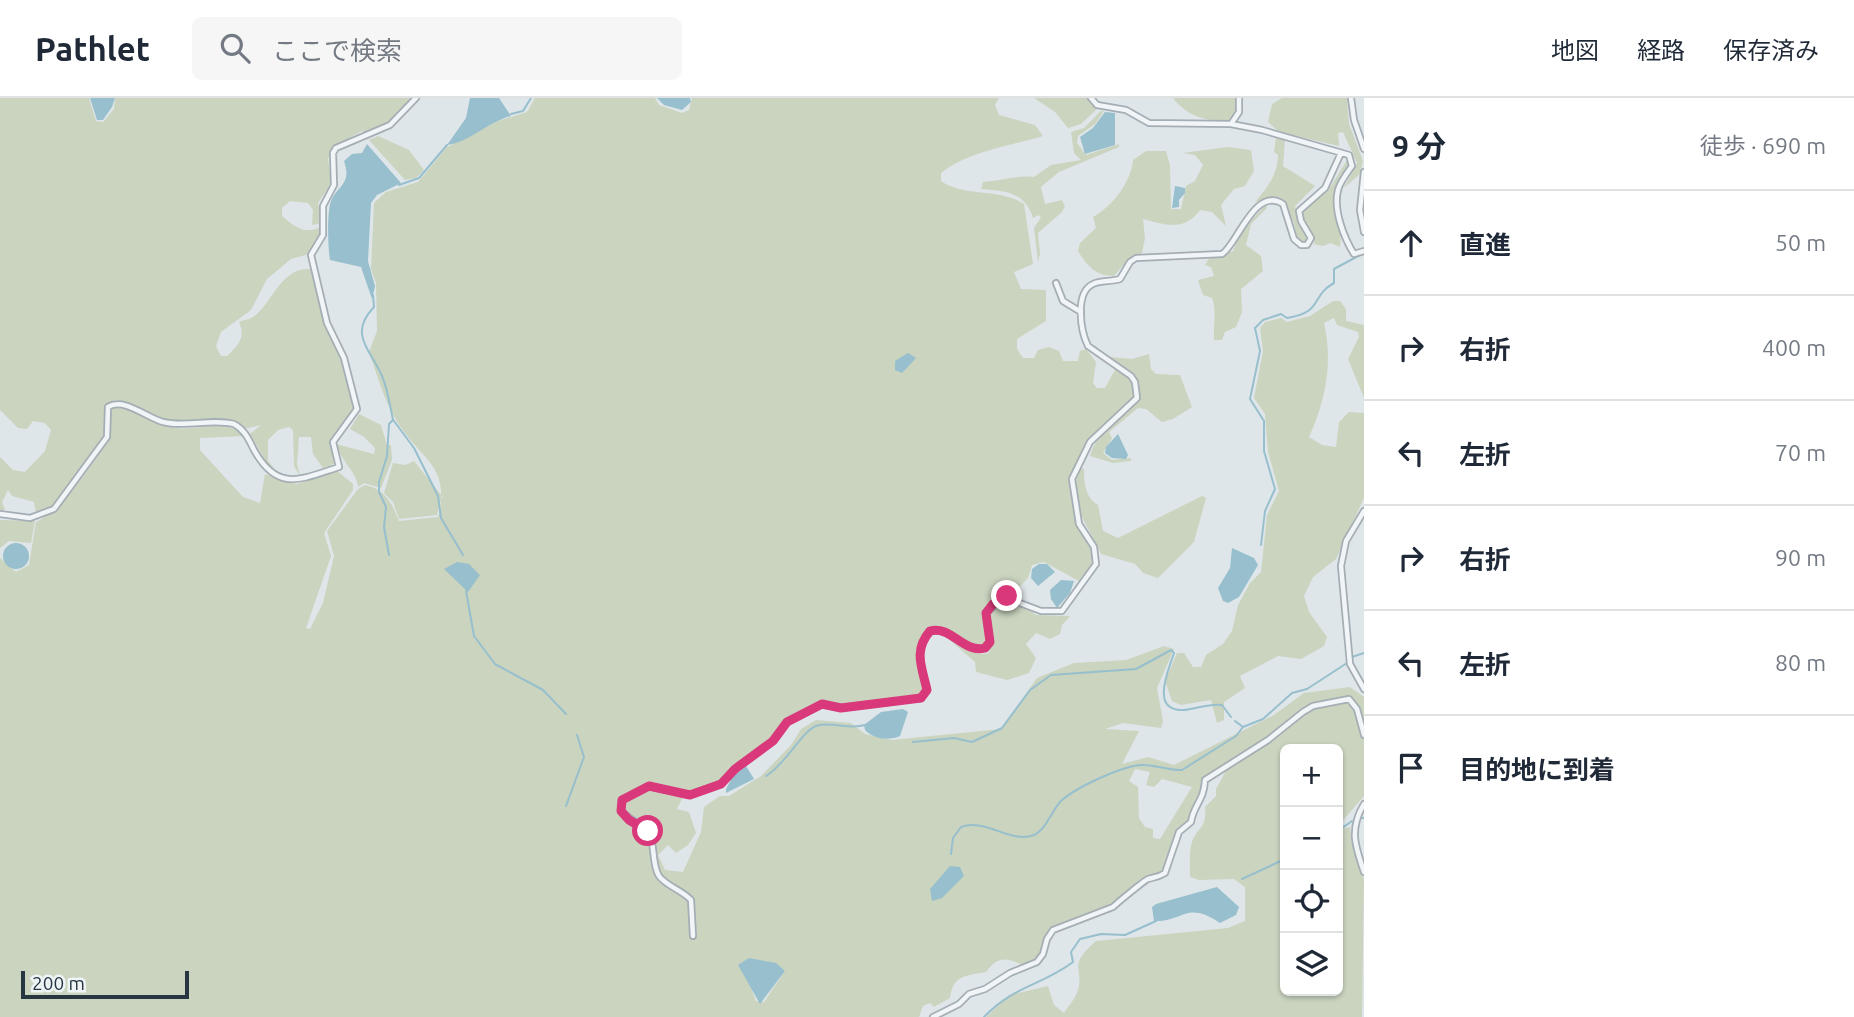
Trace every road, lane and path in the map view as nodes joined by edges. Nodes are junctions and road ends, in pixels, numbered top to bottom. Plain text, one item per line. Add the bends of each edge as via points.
1 (416, 98) edge
2 (1091, 98) edge
3 (1239, 98) edge
4 (1351, 98) edge
5 (1231, 124) junction
6 (1364, 149) edge
7 (1341, 153) junction
8 (1364, 172) edge
9 (1364, 232) edge
10 (1364, 251) edge
11 (1056, 283) dead end
12 (1082, 312) junction
13 (1364, 511) edge
14 (0, 514) edge
15 (1364, 689) edge
16 (1364, 735) edge
17 (1364, 804) edge
18 (1364, 872) edge
19 (693, 936) dead end
20 (933, 1017) edge

1 - 14 street via 390,125 337,148 331,159 334,185 323,206 323,235 311,255 327,323 344,358 357,409 333,442 339,467 295,481 270,473 246,434 234,424 175,425 113,403 108,407 107,437 54,509 30,518
2 - 5 street via 1097,105 1126,110 1149,123
3 - 5 street via 1240,112
4 - 6 street
5 - 7 street
7 - 10 street via 1352,160 1338,193 1345,240 1354,254
7 - 12 street via 1325,188 1299,211 1311,238 1307,245 1294,239 1283,204 1270,200 1236,231 1223,254 1136,258 1120,279 1087,289
8 - 9 street via 1360,210
11 - 12 street via 1062,301
12 - 19 street via 1088,346 1125,371 1137,391 1133,404 1090,442 1072,480 1079,524 1096,554 1095,567 1062,611 1041,611 1007,596 993,604 986,613 990,642 985,648 972,648 942,630 930,631 919,652 927,690 921,698 841,708 822,704 787,722 773,741 721,784 690,795 649,786 622,800 621,811 650,837 657,872 691,900
13 - 15 street via 1346,541 1341,566 1350,664
16 - 20 street via 1357,709 1349,699 1303,712 1205,780 1205,796 1191,822 1179,832 1165,873 1146,879 1113,907 1053,930 1037,962 1010,972
17 - 18 street via 1353,838

